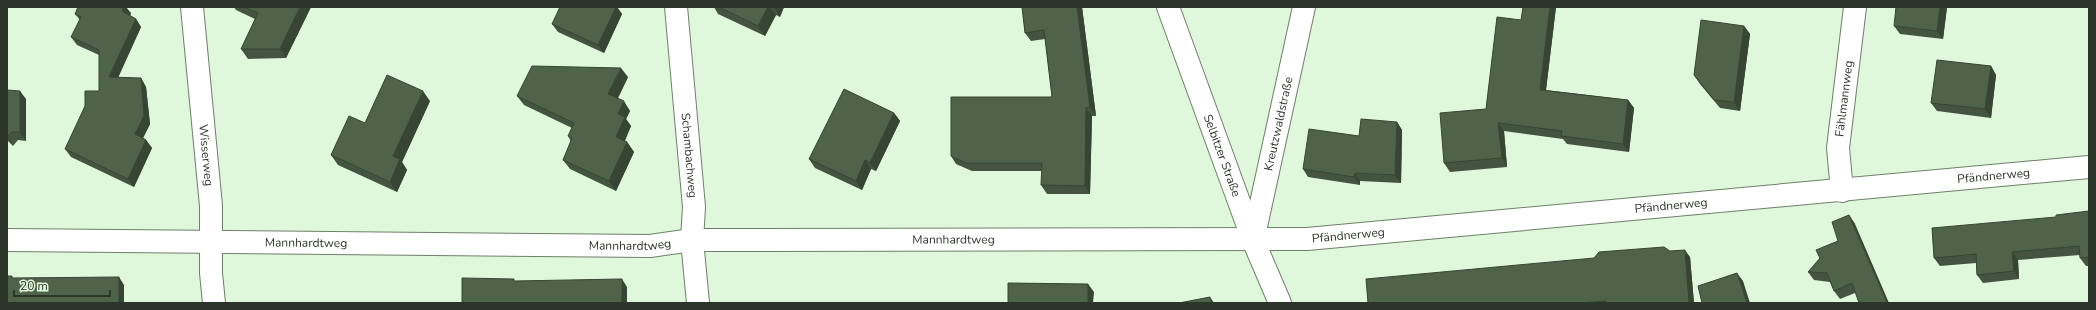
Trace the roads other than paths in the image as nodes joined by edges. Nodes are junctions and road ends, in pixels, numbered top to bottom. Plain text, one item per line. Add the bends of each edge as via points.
1 (192, 7) edge
2 (676, 7) edge
3 (1168, 7) edge
4 (1304, 7) edge
5 (1855, 7) edge
6 (2089, 167) edge
7 (1842, 191) junction
8 (7, 240) edge
9 (692, 240) junction
10 (1252, 240) junction
11 (212, 243) junction
12 (214, 303) edge
13 (698, 303) edge
14 (1280, 303) edge

1 - 11 street, Wisserweg via 211,206
2 - 9 street, Schambachweg via 694,207
3 - 10 street, Selbitzer Straße
4 - 10 street, Kreutzwaldstraße
5 - 7 street, Fählmannweg via 1838,148
6 - 7 street, Pfändnerweg
7 - 10 street, Pfändnerweg via 1307,239
8 - 11 street, Mannhardtweg
9 - 10 street, Mannhardtweg
9 - 11 street, Mannhardtweg via 650,246
9 - 13 street, Schambachweg
10 - 14 street, Selbitzer Straße
11 - 12 street, Wisserweg

